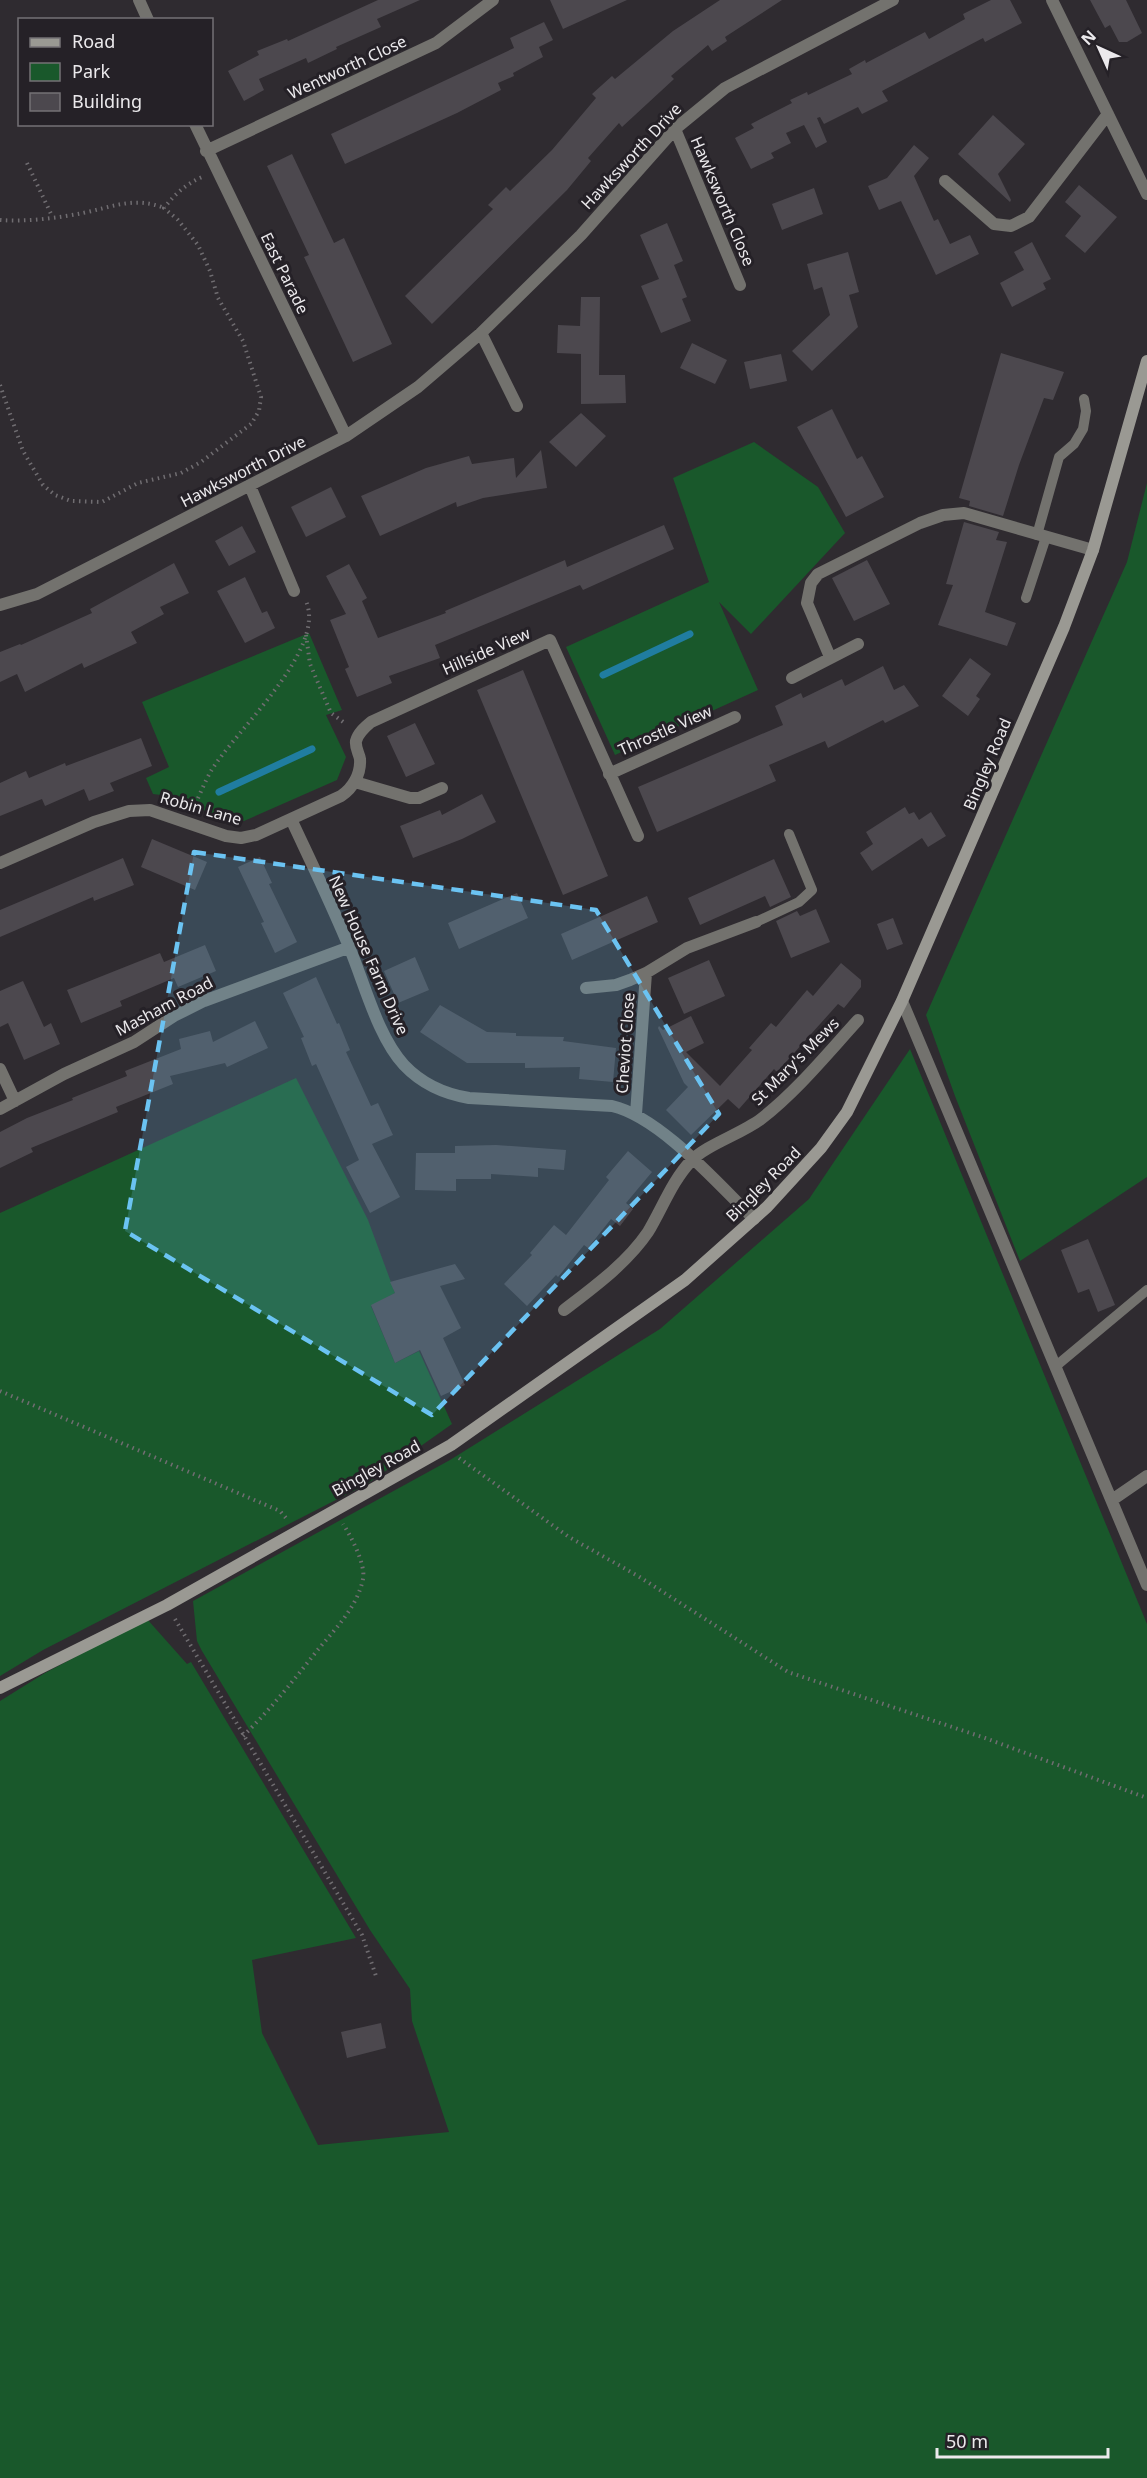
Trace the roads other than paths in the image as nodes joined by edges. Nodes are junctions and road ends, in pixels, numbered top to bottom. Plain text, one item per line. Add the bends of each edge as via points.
1 (139, 0) edge
2 (493, 0) edge
3 (893, 0) edge
4 (1052, 0) edge
5 (147, 18) edge
6 (1108, 114) junction
7 (196, 126) edge
8 (675, 129) junction
9 (206, 151) junction
10 (945, 181) dead end
11 (1147, 194) edge
12 (740, 285) dead end
13 (481, 333) junction
14 (1147, 361) edge
15 (1084, 399) dead end
16 (517, 406) dead end
17 (346, 436) junction
18 (250, 486) junction
19 (1042, 536) junction
20 (1093, 550) junction
21 (294, 591) road end
22 (1026, 598) dead end
23 (0, 605) edge
24 (858, 644) dead end
25 (830, 657) junction
26 (792, 678) dead end
27 (735, 717) dead end
28 (609, 774) junction
29 (355, 782) junction
30 (442, 788) dead end
31 (291, 819) junction
32 (789, 834) dead end
33 (638, 836) dead end
34 (0, 863) edge
35 (756, 922) joint
36 (350, 947) junction
37 (646, 973) junction
38 (586, 988) dead end
39 (902, 1001) junction
40 (858, 1020) dead end
41 (0, 1069) edge
42 (15, 1101) junction
43 (0, 1109) edge
44 (636, 1114) junction
45 (692, 1160) junction
46 (754, 1219) junction
47 (1147, 1290) edge
48 (564, 1310) dead end
49 (1056, 1366) junction
50 (1147, 1476) edge
51 (1112, 1500) junction
52 (1147, 1585) edge
53 (0, 1688) edge

1 - 5 street
2 - 9 street, Wentworth Close via 436,44
3 - 8 street, Hawksworth Drive via 725,88
4 - 6 street
6 - 10 street via 1029,217 1011,226 994,224
6 - 11 street
7 - 9 street, East Parade
8 - 12 street, Hawksworth Close
8 - 13 street, Hawksworth Drive via 581,235
9 - 17 street, East Parade
13 - 16 street
13 - 17 street, Hawksworth Drive via 418,387
14 - 20 street, Bingley Road
15 - 19 lane via 1083,429 1059,457
17 - 18 street, Hawksworth Drive
18 - 21 street
18 - 23 street, Hawksworth Drive via 37,594
19 - 20 street
19 - 22 lane
19 - 25 street via 964,513 943,514 825,568 811,583 807,603
20 - 39 street, Bingley Road via 1064,627
24 - 25 street
25 - 26 street
27 - 28 street, Throstle View
28 - 29 street, Hillside View via 550,640 371,722 359,734 356,748 360,759
28 - 33 street, Hillside View
29 - 30 street via 410,798
29 - 31 street via 341,796
31 - 34 street, Robin Lane via 241,838 150,810 129,811
31 - 36 street, New House Farm Drive
32 - 35 lane via 812,890 800,902
35 - 37 street, Cheviot Close via 687,948
36 - 42 street, Masham Road via 204,1000 134,1042
36 - 44 street, New House Farm Drive via 395,1053 405,1066 436,1088 469,1098 612,1106
37 - 38 street, Cheviot Close via 616,985
37 - 44 street, Cheviot Close
39 - 46 street, Bingley Road via 847,1112 821,1148
39 - 49 street
40 - 45 street, St Mary's Mews via 763,1118
41 - 42 street
42 - 43 street, Masham Road
44 - 45 street, New House Farm Drive
45 - 46 street, New House Farm Drive
45 - 48 street via 646,1234 610,1273
46 - 53 street, Bingley Road via 685,1280 451,1445 167,1605
47 - 49 lane
49 - 51 street
50 - 51 street
51 - 52 street

